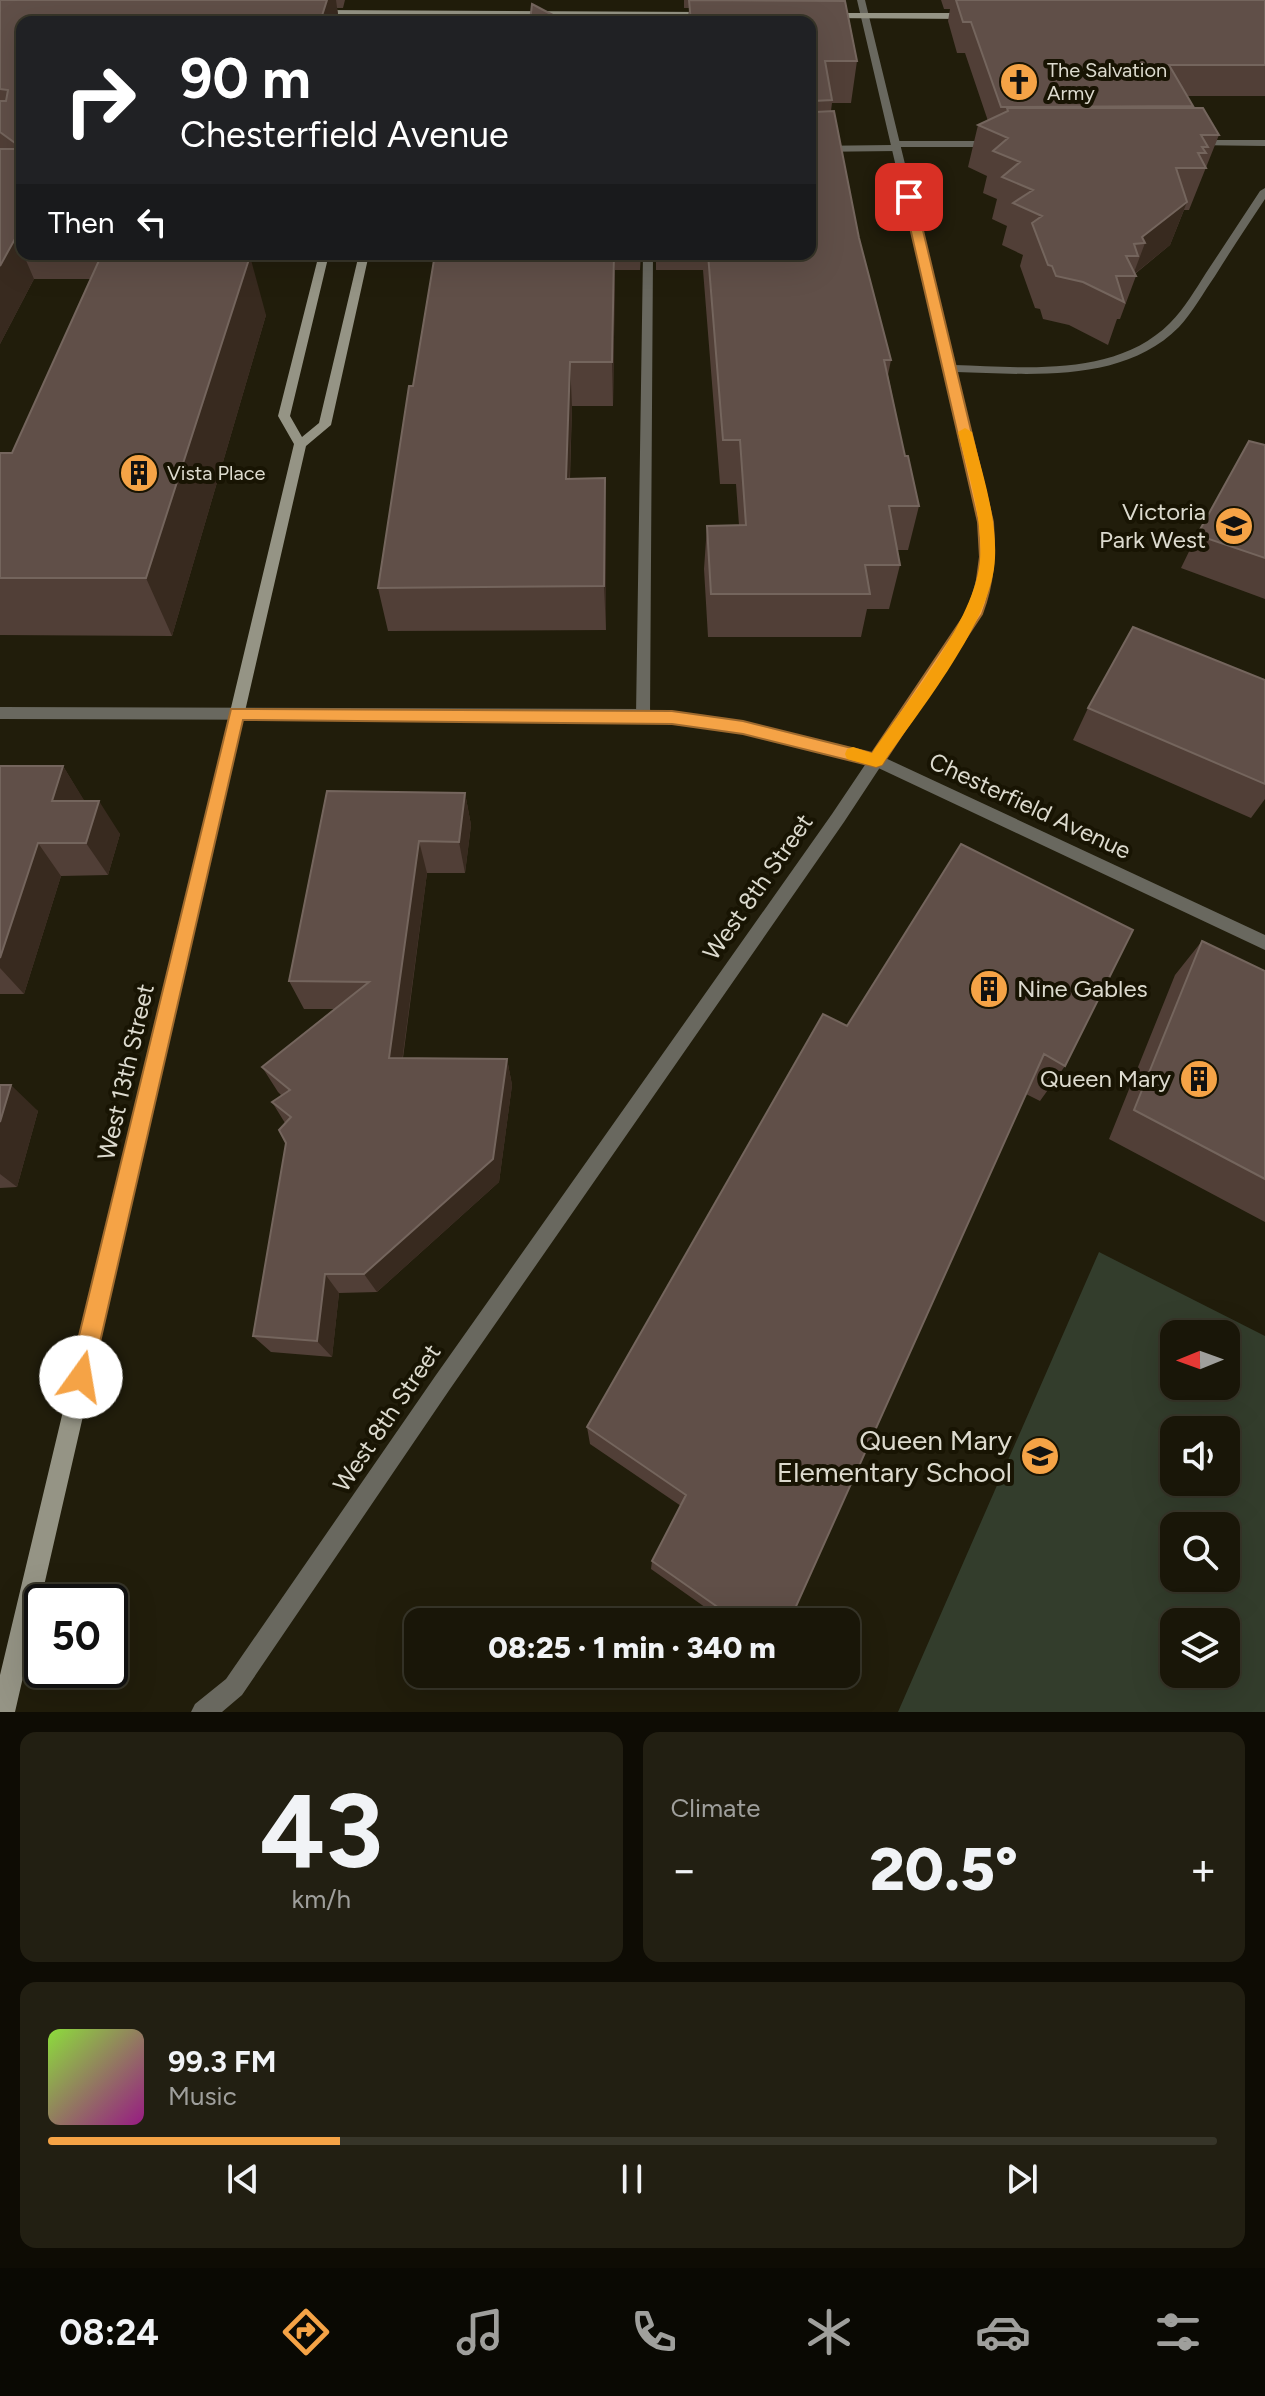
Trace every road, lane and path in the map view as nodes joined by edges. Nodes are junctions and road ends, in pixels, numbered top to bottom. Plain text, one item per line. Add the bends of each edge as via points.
1 (403, 0) edge
2 (861, 0) edge
3 (315, 13) edge
4 (712, 15) edge
5 (370, 16) edge
6 (389, 16) edge
7 (682, 16) edge
8 (818, 16) edge
9 (977, 16) edge
10 (865, 17) junction
11 (1178, 143) edge
12 (1265, 143) edge
13 (1005, 144) edge
14 (896, 146) junction
15 (816, 149) edge
16 (1265, 191) edge
17 (323, 260) edge
18 (363, 260) edge
19 (648, 260) edge
20 (951, 368) junction
21 (300, 444) junction
22 (0, 713) edge
23 (237, 714) junction
24 (643, 715) junction
25 (876, 760) junction
26 (1265, 943) edge
27 (3, 1712) edge
28 (203, 1712) edge

1 - 6 main road
2 - 10 street, West 8th Street
3 - 5 main road
4 - 7 main road
8 - 10 main road
9 - 10 main road
10 - 14 street, West 8th Street
11 - 12 street
13 - 14 street
14 - 15 street
14 - 20 street, West 8th Street
16 - 20 street via 1191,304 1152,344 1082,366
17 - 21 main road via 284,416
18 - 21 main road via 325,425
19 - 24 street
20 - 25 street, West 8th Street via 986,522 984,587 974,614
21 - 23 main road, West 13th Street
22 - 23 street, Chesterfield Avenue
23 - 24 street, Chesterfield Avenue
23 - 27 main road, West 13th Street
24 - 25 street, Chesterfield Avenue via 743,727
25 - 26 street, Chesterfield Avenue
25 - 28 street, West 8th Street via 234,1687

